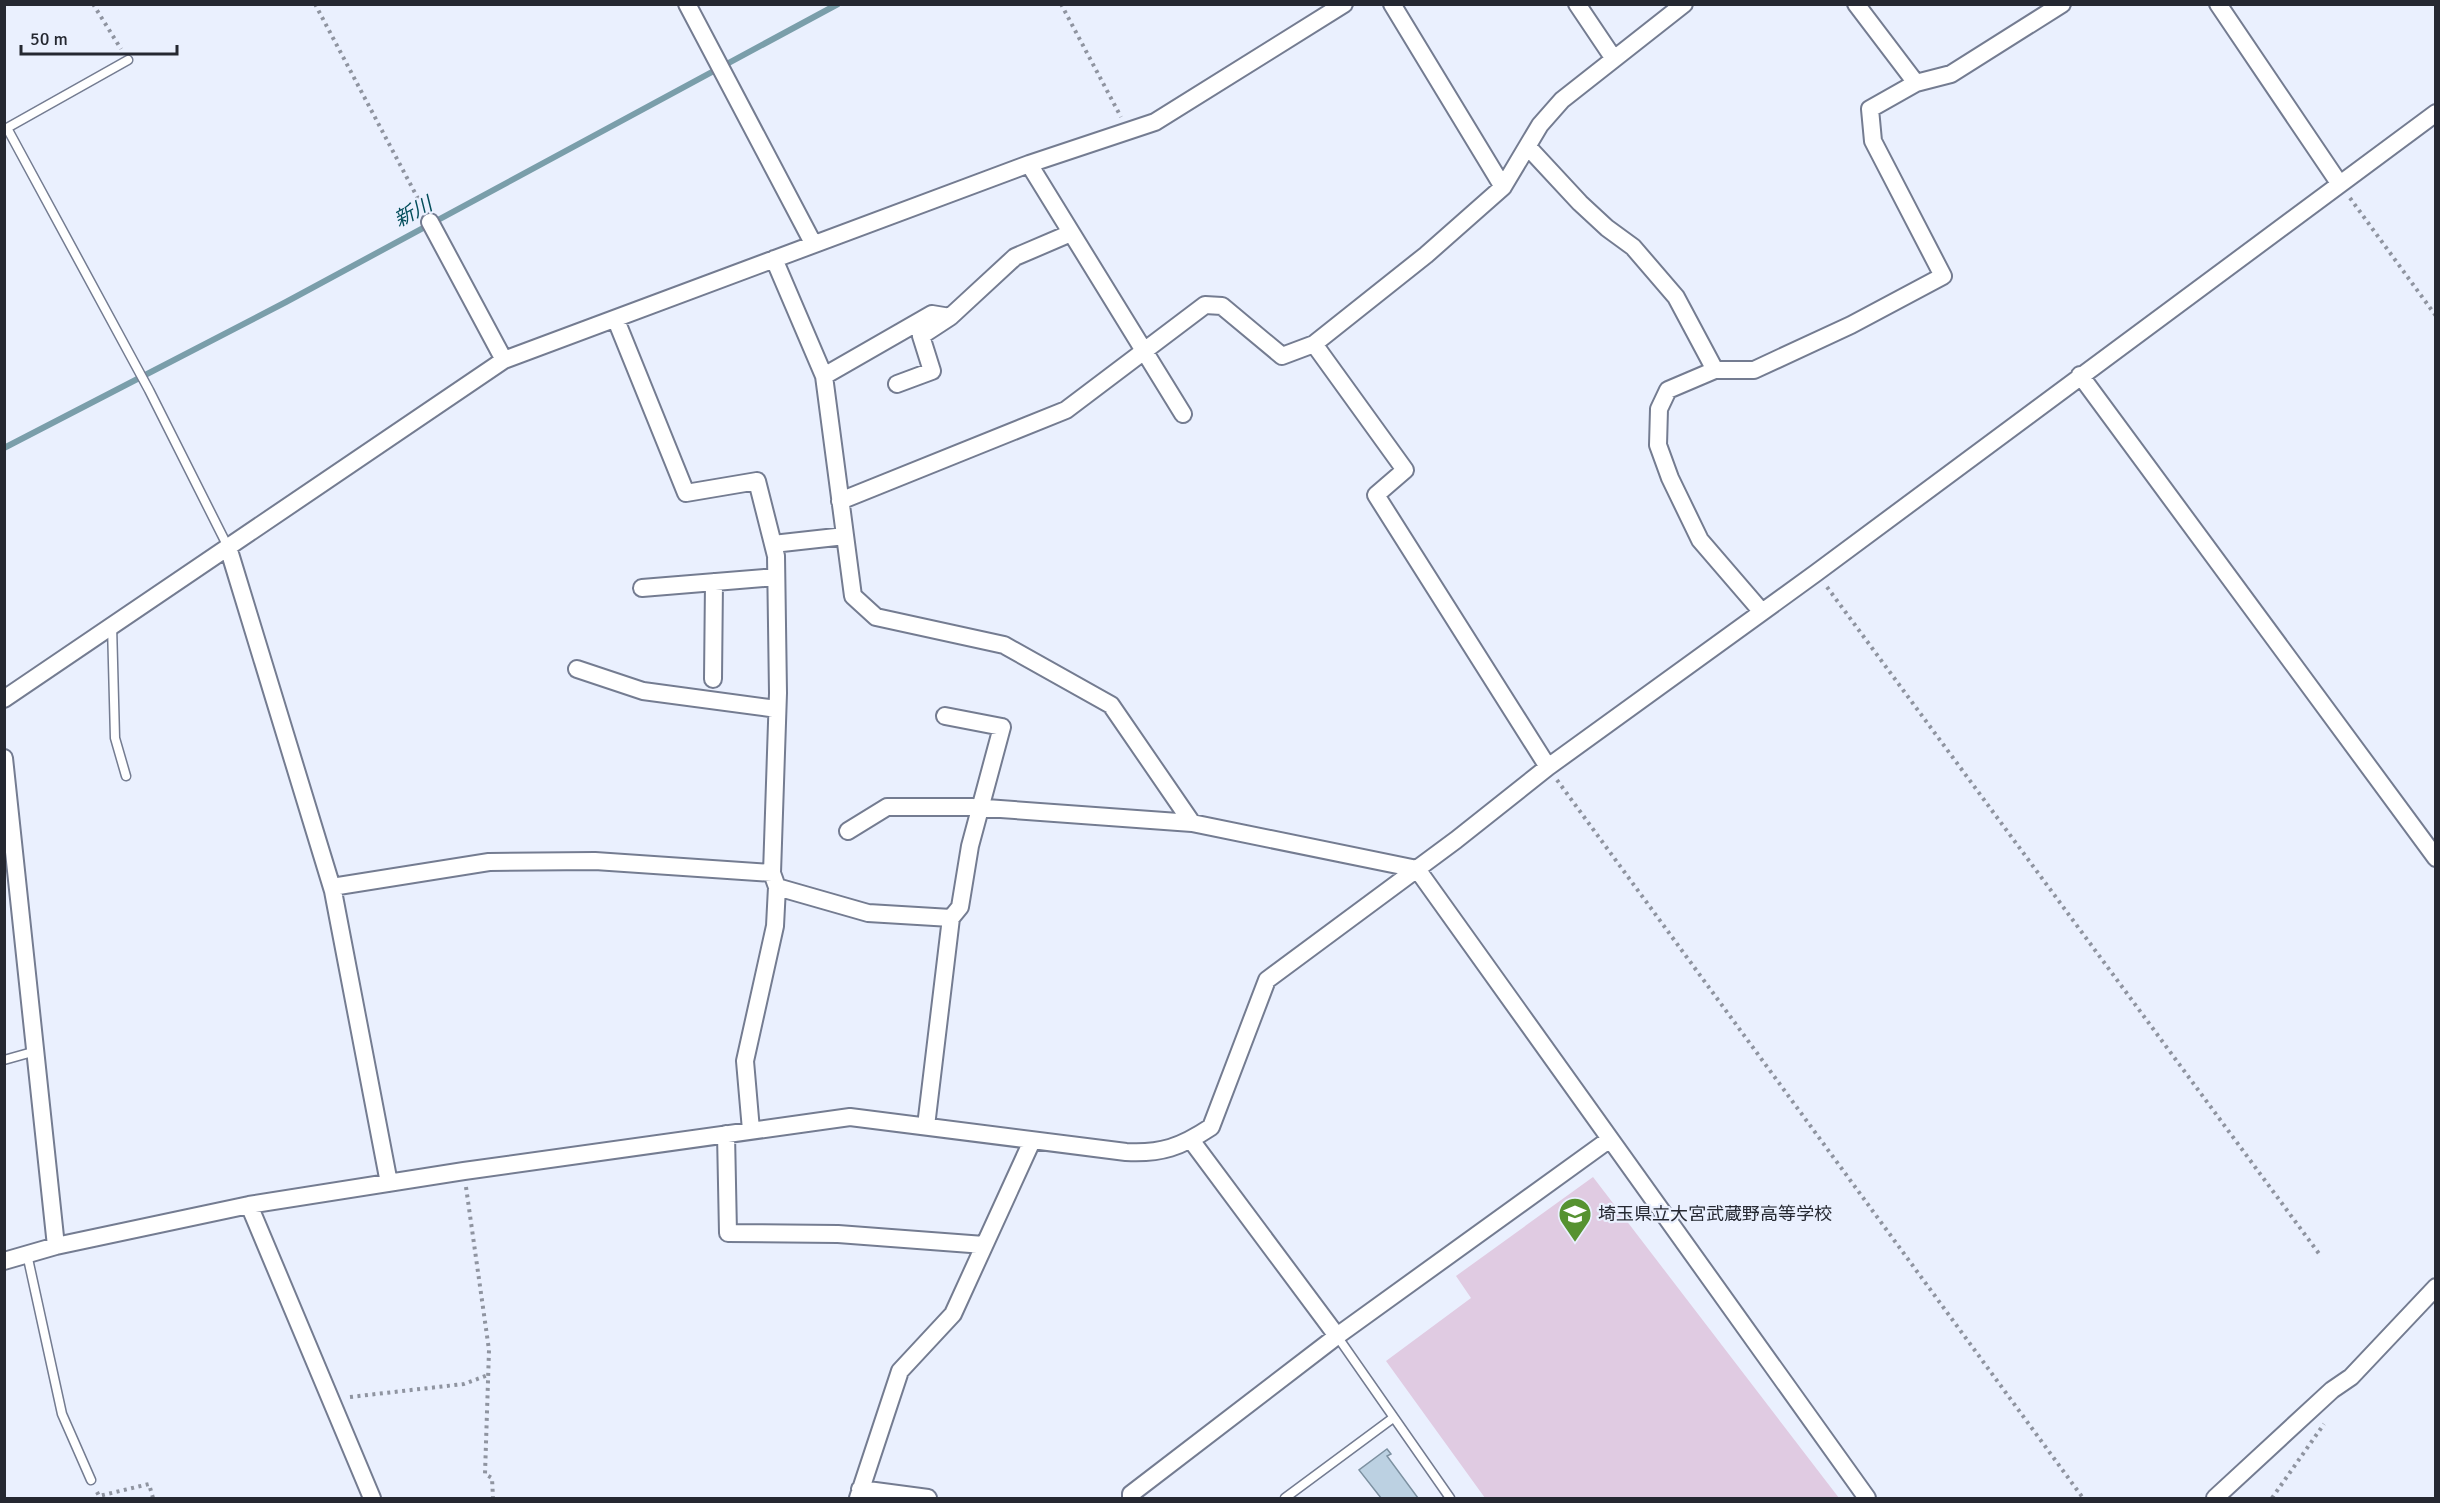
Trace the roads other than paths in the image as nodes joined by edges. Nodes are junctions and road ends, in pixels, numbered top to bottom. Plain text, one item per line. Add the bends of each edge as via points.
1 (687, 4) edge
2 (1344, 4) edge
3 (1392, 4) edge
4 (1577, 4) edge
5 (1684, 4) edge
6 (1856, 4) edge
7 (2062, 4) edge
8 (2218, 4) edge
9 (1614, 59) junction
10 (128, 60) road end
11 (1916, 83) junction
12 (2436, 113) edge
13 (1528, 147) junction
14 (1029, 164) junction
15 (2339, 183) junction
16 (1503, 187) junction
17 (430, 222) road end
18 (1071, 233) junction
19 (813, 243) junction
20 (774, 259) junction
21 (950, 317) junction
22 (616, 320) junction
23 (1314, 344) junction
24 (1144, 352) junction
25 (504, 360) junction
26 (1715, 370) junction
27 (2080, 375) junction
28 (824, 376) junction
29 (897, 384) dead end
30 (1183, 414) dead end
31 (840, 501) junction
32 (845, 536) junction
33 (773, 544) junction
34 (228, 547) junction
35 (776, 577) junction
36 (714, 582) junction
37 (642, 588) dead end
38 (1762, 612) junction
39 (112, 624) junction
40 (577, 669) dead end
41 (713, 679) dead end
42 (4, 699) edge
43 (777, 709) junction
44 (945, 716) dead end
45 (4, 758) edge
46 (1548, 767) junction
47 (126, 776) dead end
48 (982, 808) junction
49 (1192, 823) junction
50 (848, 831) dead end
51 (2436, 858) edge
52 (1417, 869) junction
53 (775, 880) junction
54 (332, 887) junction
55 (951, 918) junction
56 (36, 1051) junction
57 (4, 1060) edge
58 (926, 1126) junction
59 (751, 1130) junction
60 (726, 1134) junction
61 (1610, 1139) junction
62 (1191, 1140) junction
63 (1032, 1141) junction
64 (389, 1183) junction
65 (249, 1205) junction
66 (984, 1245) junction
67 (56, 1246) junction
68 (27, 1254) junction
69 (4, 1261) edge
70 (2436, 1287) edge
71 (1337, 1336) junction
72 (1394, 1418) junction
73 (91, 1480) road end
74 (859, 1494) edge
75 (372, 1498) edge
76 (928, 1498) edge
77 (1131, 1498) edge
78 (1285, 1498) edge
79 (1450, 1498) edge
80 (1867, 1498) edge
81 (2215, 1498) edge

1 - 19 street
2 - 14 street via 1155,122
3 - 16 street
4 - 9 street
5 - 9 street
6 - 11 street
7 - 11 street via 1951,74
8 - 15 street
9 - 13 street via 1562,100 1540,125
10 - 34 lane via 7,128
11 - 26 street via 1870,109 1873,141 1943,276 1754,370
12 - 15 street
13 - 16 street
13 - 26 street via 1600,221 1633,247 1676,297
14 - 18 street
14 - 19 street
15 - 27 street
16 - 23 street via 1426,255
17 - 25 street
18 - 21 street via 1015,257
18 - 24 street
19 - 20 street
20 - 22 street
20 - 28 street
21 - 28 street via 932,314
21 - 29 street via 921,336 932,371
22 - 25 street
22 - 33 street via 686,493 757,481
23 - 24 street via 1282,356 1221,306 1205,305
23 - 46 street via 1405,470 1376,495
24 - 30 street
24 - 31 street via 1066,410
25 - 34 street
26 - 38 street via 1668,390 1659,409 1658,445 1700,540
27 - 38 street
27 - 51 street
28 - 31 street
31 - 32 street
32 - 33 street
32 - 49 street via 853,596 876,617 1004,645 1111,705
33 - 35 street
34 - 39 street
34 - 54 street
35 - 36 street
35 - 43 street
36 - 37 street
36 - 41 street
38 - 46 street
39 - 42 street
39 - 47 lane via 115,738
40 - 43 street via 643,692
43 - 53 street
44 - 48 street via 1002,727
45 - 56 street
46 - 52 street
48 - 49 street
48 - 50 street via 887,807
48 - 55 street via 970,846 960,907
49 - 52 street
52 - 61 street
52 - 62 street via 1267,980 1211,1127
53 - 54 street via 595,861 489,862
53 - 55 street via 868,913
53 - 59 street via 775,926 745,1061
54 - 64 street
55 - 58 street
56 - 57 lane
56 - 67 street
58 - 59 street via 850,1118
58 - 63 street
59 - 60 street
60 - 64 street
60 - 66 street via 728,1233 838,1234
61 - 71 street
61 - 80 street
62 - 63 street via 1152,1154
62 - 71 street
63 - 66 street
64 - 65 street
65 - 67 street
65 - 75 street
66 - 74 street via 953,1314 900,1371
67 - 68 street
68 - 69 street
68 - 73 lane via 62,1414
70 - 81 street via 2351,1377
71 - 72 lane
71 - 77 street via 1131,1494
72 - 78 lane
72 - 79 lane
74 - 76 street

